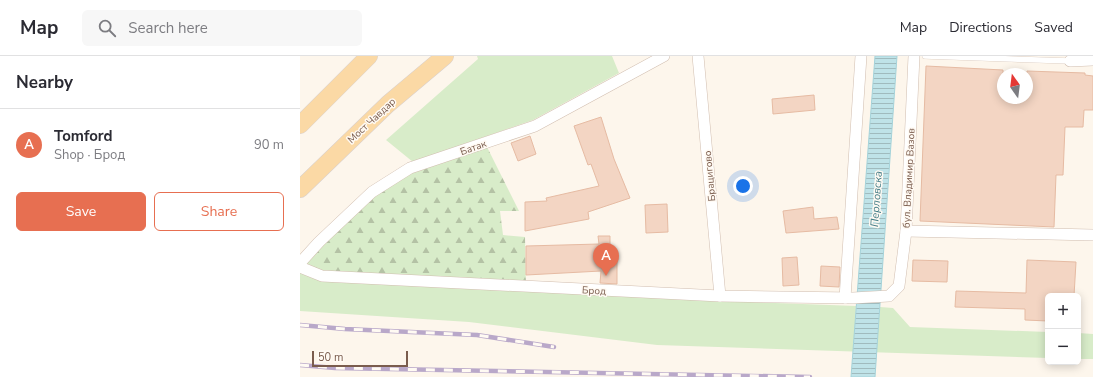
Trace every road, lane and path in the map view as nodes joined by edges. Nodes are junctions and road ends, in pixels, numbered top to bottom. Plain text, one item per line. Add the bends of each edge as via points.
1 (369, 56) edge
2 (445, 56) edge
3 (664, 56) edge
4 (698, 56) edge
5 (862, 56) edge
6 (914, 56) edge
7 (925, 56) edge
8 (1093, 60) edge
9 (1070, 61) joint
10 (300, 125) edge
11 (300, 189) edge
12 (906, 231) junction
13 (1093, 235) edge
14 (300, 263) edge
15 (300, 267) edge
16 (720, 296) junction
17 (886, 296) joint
18 (849, 298) junction

1 - 10 main road
2 - 11 main road, Мост Чавдар via 382,110
3 - 14 street, Батак via 535,126 410,168 372,192
4 - 16 street, Брацигово
5 - 18 street
6 - 12 street, бул. Владимир Вазов
7 - 9 lane
8 - 9 street
12 - 13 street
12 - 17 street, бул. Владимир Вазов via 899,286
15 - 16 street, Брод via 322,276
16 - 18 street, Брод
17 - 18 street, Брод

